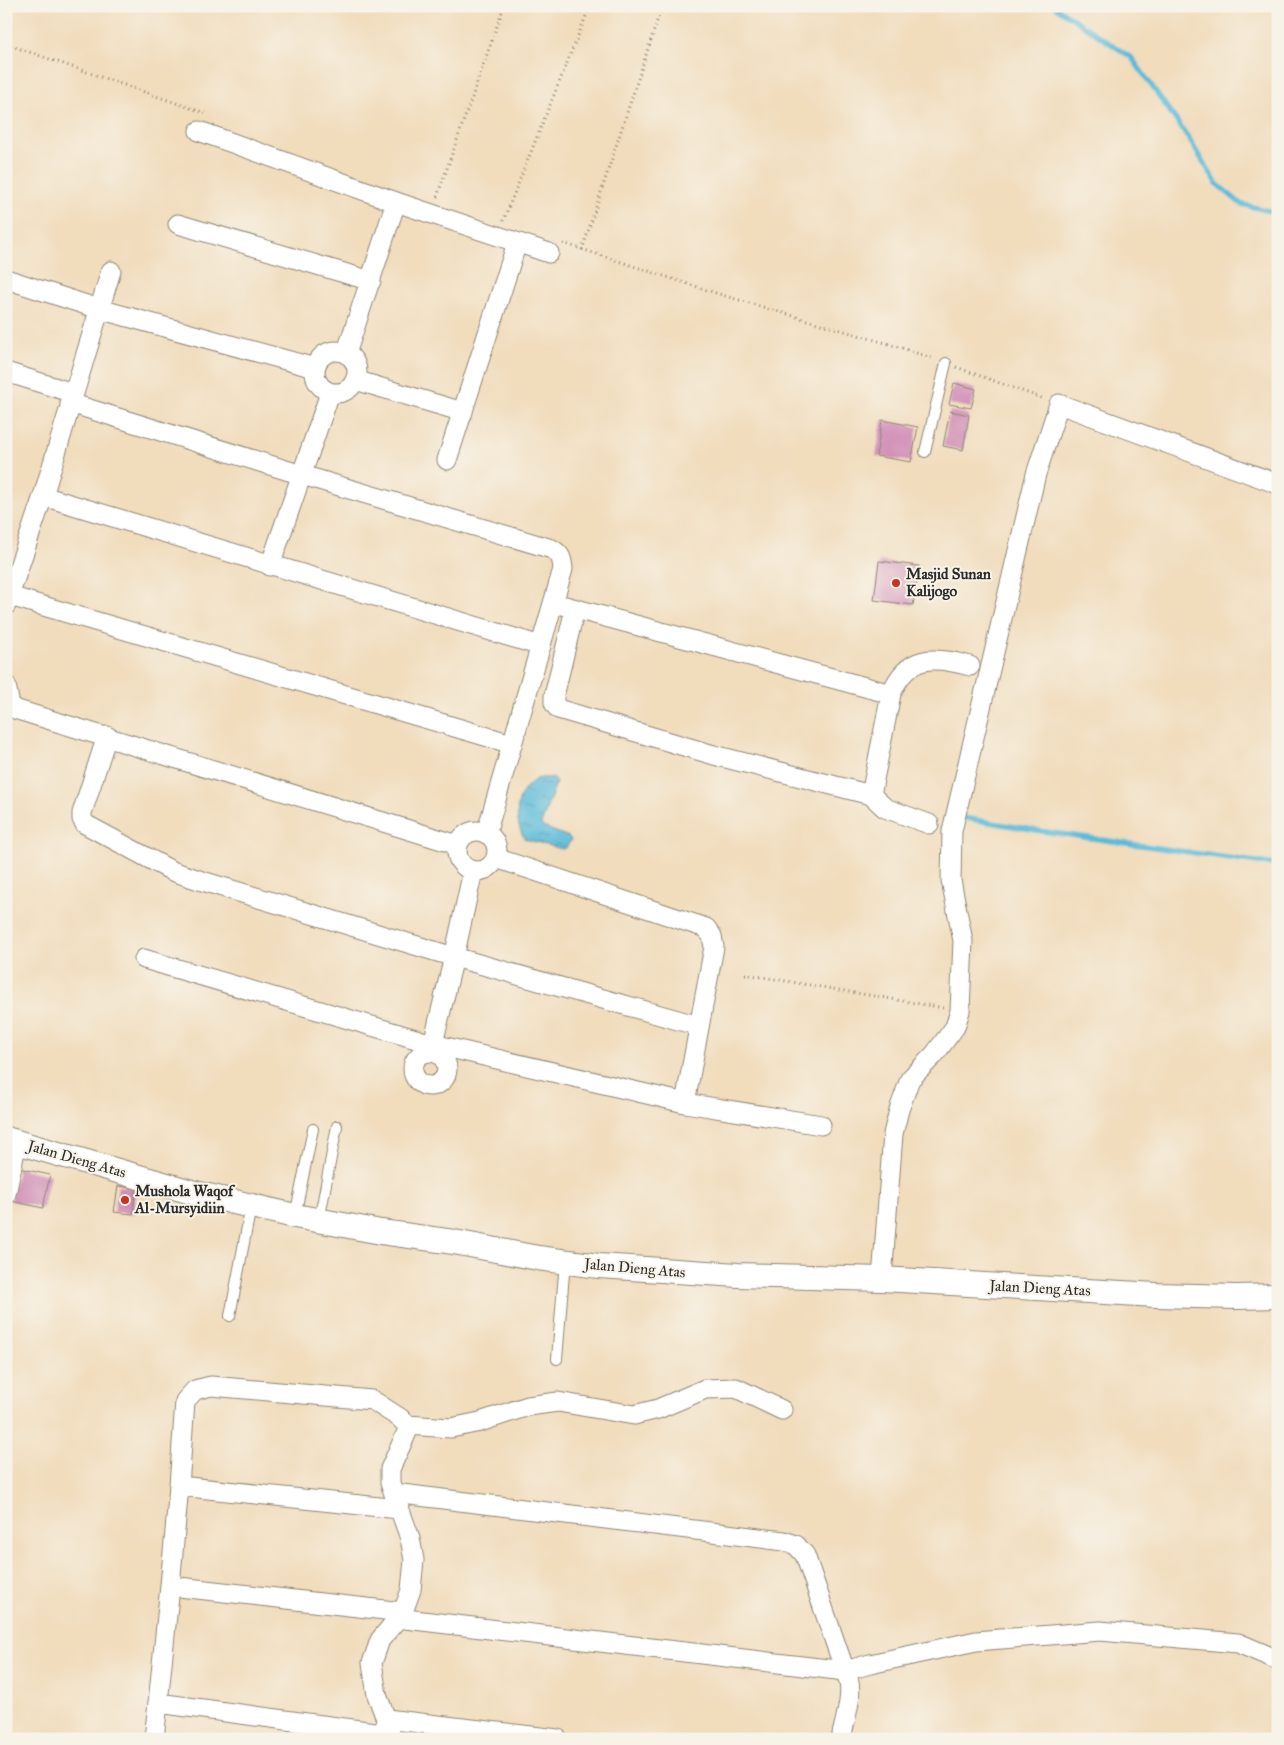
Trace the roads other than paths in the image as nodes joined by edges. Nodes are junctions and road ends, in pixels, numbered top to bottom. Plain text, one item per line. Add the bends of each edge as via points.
1 (199, 131) dead end
2 (396, 202) junction
3 (178, 224) dead end
4 (517, 243) junction
5 (552, 247) road end
6 (111, 271) dead end
7 (6, 279) edge
8 (371, 281) junction
9 (99, 309) junction
10 (346, 354) junction
11 (946, 363) road end
12 (315, 368) junction
13 (6, 372) edge
14 (355, 380) junction
15 (330, 393) junction
16 (72, 398) junction
17 (463, 412) junction
18 (925, 452) dead end
19 (447, 460) dead end
20 (302, 475) junction
21 (1278, 484) edge
22 (43, 496) junction
23 (270, 566) junction
24 (7, 599) edge
25 (554, 603) junction
26 (576, 609) junction
27 (541, 646) junction
28 (970, 666) dead end
29 (6, 684) edge
30 (892, 694) junction
31 (7, 708) edge
32 (107, 736) junction
33 (512, 744) junction
34 (871, 795) junction
35 (929, 824) dead end
36 (486, 834) junction
37 (458, 845) junction
38 (496, 858) junction
39 (473, 870) junction
40 (454, 957) junction
41 (144, 958) dead end
42 (699, 1026) junction
43 (432, 1048) junction
44 (685, 1103) junction
45 (821, 1125) dead end
46 (337, 1126) dead end
47 (313, 1129) dead end
48 (11, 1140) edge
49 (6, 1194) edge
50 (251, 1206) junction
51 (295, 1216) junction
52 (319, 1221) junction
53 (565, 1262) junction
54 (882, 1279) junction
55 (1278, 1296) edge
56 (230, 1316) dead end
57 (557, 1359) dead end
58 (782, 1410) dead end
59 (406, 1425) junction
60 (179, 1486) junction
61 (396, 1501) junction
62 (170, 1586) junction
63 (400, 1615) junction
64 (1278, 1660) edge
65 (845, 1671) junction
66 (158, 1703) junction
67 (389, 1730) edge
68 (154, 1739) edge
69 (558, 1739) edge
70 (841, 1739) edge

1 - 2 street
2 - 4 street
2 - 8 street
3 - 8 street
4 - 5 street
4 - 17 street
6 - 9 street
7 - 9 street
8 - 10 street
9 - 12 street
9 - 16 street
10 - 12 street via 327,353
10 - 14 street via 356,368
11 - 18 lane
12 - 15 street via 316,380
13 - 16 street
14 - 15 street via 342,392
14 - 17 street
15 - 20 street
16 - 20 street
16 - 22 street
17 - 19 street
20 - 23 street
20 - 25 street via 552,549 559,553 563,569
21 - 54 street via 1059,404 1036,474 952,831 951,880 963,941 960,1010 955,1027 910,1079 892,1134
22 - 23 street
22 - 24 street
23 - 27 street
24 - 33 street
25 - 26 street
25 - 27 street
26 - 30 street
26 - 34 street via 554,696 558,709 714,755
27 - 33 street
28 - 30 street via 934,659 921,661 908,668 896,682
29 - 31 street via 9,692
30 - 34 street
31 - 32 street
32 - 37 street
32 - 40 street via 82,813 85,824 172,871
33 - 36 street
34 - 35 street via 885,808
36 - 37 street via 473,832 461,839
36 - 38 street via 494,842
37 - 39 street via 458,858
38 - 39 street via 484,870
38 - 42 street via 706,928 714,947
39 - 40 street
40 - 42 street
40 - 43 street
41 - 43 street
42 - 44 street
43 - 44 street
44 - 45 street
46 - 52 lane
47 - 51 lane
48 - 49 street
48 - 50 street, Jalan Dieng Atas
50 - 51 street, Jalan Dieng Atas
50 - 56 lane
51 - 52 street, Jalan Dieng Atas
52 - 53 street, Jalan Dieng Atas
53 - 54 street, Jalan Dieng Atas via 683,1272
53 - 57 lane
54 - 55 street, Jalan Dieng Atas via 1156,1294
58 - 59 street via 736,1388 705,1389 658,1409 634,1415 558,1402 528,1406 451,1428
59 - 60 street via 372,1400 212,1386 195,1390 185,1402
59 - 61 street via 408,1432 390,1469 390,1483
60 - 61 street
60 - 62 street
61 - 63 street via 410,1538 414,1560 411,1590
61 - 65 street via 784,1541 796,1545 805,1555
62 - 63 street
62 - 66 street
63 - 65 street
63 - 67 street via 380,1640 372,1662 377,1695
64 - 65 street via 1238,1643 1100,1631 976,1641
65 - 70 street via 851,1689
66 - 67 street
66 - 68 street
67 - 69 street

